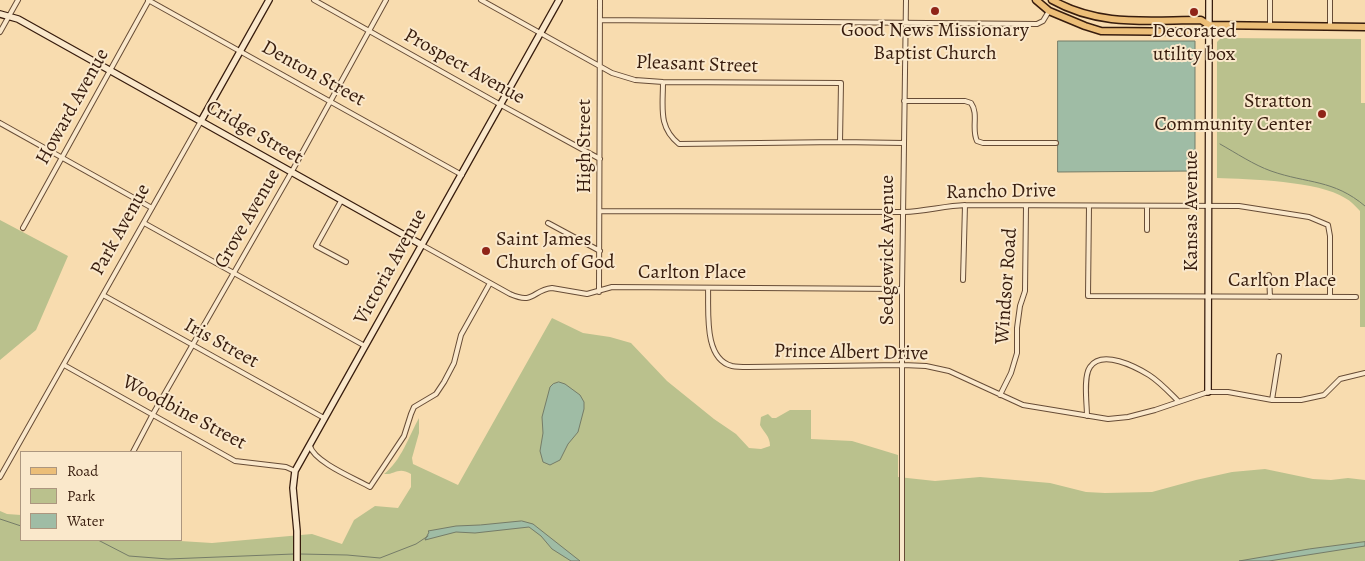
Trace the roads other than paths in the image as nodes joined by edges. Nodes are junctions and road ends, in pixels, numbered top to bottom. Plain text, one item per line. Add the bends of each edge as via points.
1 (18, 0) edge
2 (149, 0) edge
3 (269, 0) edge
4 (314, 0) edge
5 (386, 0) edge
6 (481, 0) edge
7 (559, 0) edge
8 (600, 0) edge
9 (906, 0) edge
10 (1036, 0) edge
11 (1052, 0) edge
12 (1209, 0) edge
13 (1270, 0) edge
14 (1330, 0) edge
15 (1049, 11) junction
16 (0, 14) edge
17 (10, 15) junction
18 (601, 20) junction
19 (905, 23) junction
20 (1209, 25) junction
21 (1270, 26) junction
22 (1330, 27) junction
23 (1365, 27) edge
24 (368, 30) junction
25 (0, 32) edge
26 (541, 33) junction
27 (240, 51) junction
28 (600, 67) junction
29 (110, 70) junction
30 (663, 82) junction
31 (331, 101) junction
32 (904, 101) junction
33 (501, 105) junction
34 (201, 121) junction
35 (0, 123) edge
36 (840, 142) junction
37 (904, 144) junction
38 (1056, 144) dead end
39 (63, 158) junction
40 (600, 159) junction
41 (291, 173) junction
42 (462, 175) junction
43 (341, 201) junction
44 (965, 205) junction
45 (1026, 206) junction
46 (1089, 206) junction
47 (1147, 206) junction
48 (1208, 206) junction
49 (152, 208) junction
50 (600, 211) junction
51 (904, 212) junction
52 (144, 223) junction
53 (548, 223) dead end
54 (23, 228) dead end
55 (1147, 230) dead end
56 (422, 245) junction
57 (600, 252) junction
58 (346, 262) dead end
59 (234, 273) junction
60 (1270, 275) dead end
61 (963, 280) dead end
62 (490, 283) junction
63 (708, 288) junction
64 (902, 289) junction
65 (599, 292) junction
66 (103, 295) junction
67 (1208, 296) junction
68 (1330, 296) junction
69 (1270, 297) junction
70 (1356, 297) dead end
71 (194, 346) junction
72 (365, 346) junction
73 (1278, 356) dead end
74 (64, 365) junction
75 (903, 365) junction
76 (1365, 372) edge
77 (1208, 392) junction
78 (1000, 395) junction
79 (1272, 400) junction
80 (1178, 401) junction
81 (153, 414) junction
82 (1087, 416) junction
83 (324, 418) junction
84 (310, 444) junction
85 (134, 451) edge
86 (295, 471) junction
87 (0, 477) edge
88 (297, 561) edge
89 (902, 561) edge

1 - 17 street
2 - 27 street, Denton Street
2 - 29 street, Howard Avenue
3 - 27 street, Park Avenue
4 - 24 street, Prospect Avenue
5 - 24 street, Grove Avenue
6 - 26 street, Pleasant Street
7 - 26 street, Victoria Avenue
8 - 18 street, High Street
9 - 19 street, Sedgewick Avenue
10 - 15 main road
11 - 20 main road via 1068,9 1101,19 1201,20
12 - 20 street, Kansas Avenue
13 - 21 street
14 - 22 street
15 - 19 street via 1037,24
15 - 20 main road via 1110,32 1202,32
16 - 17 street, Cridge Street
17 - 25 street
17 - 29 street, Cridge Street
18 - 19 street
18 - 28 street, High Street
19 - 32 street, Sedgewick Avenue
20 - 21 main road
20 - 48 street, Kansas Avenue
21 - 22 main road
22 - 23 main road
24 - 31 street, Grove Avenue
24 - 33 street, Prospect Avenue
26 - 28 street, Pleasant Street
26 - 33 street, Victoria Avenue
27 - 31 street, Denton Street
27 - 34 street, Park Avenue
28 - 30 street, Pleasant Street via 635,80
28 - 40 street, High Street
29 - 34 street, Cridge Street
29 - 39 street, Howard Avenue
30 - 36 street via 664,126 679,144
30 - 36 street, Pleasant Street via 841,83
31 - 41 street, Grove Avenue
31 - 42 street, Denton Street
32 - 37 street, Sedgewick Avenue
32 - 38 street via 972,103 975,108 975,136 983,143
33 - 40 street, Prospect Avenue
33 - 42 street, Victoria Avenue
34 - 41 street, Cridge Street
34 - 49 street, Park Avenue
35 - 39 street
36 - 37 street
37 - 51 street, Sedgewick Avenue
39 - 49 street
39 - 54 street, Howard Avenue
40 - 50 street, High Street
41 - 43 street, Cridge Street
41 - 59 street, Grove Avenue
42 - 56 street, Victoria Avenue
43 - 56 street, Cridge Street
43 - 58 street via 316,246
44 - 45 street, Rancho Drive
44 - 51 street, Rancho Drive
44 - 61 street
45 - 46 street, Rancho Drive
45 - 78 street, Windsor Road via 1025,291 1017,328 1018,353
46 - 47 street, Rancho Drive
46 - 67 street, Carlton Place via 1088,296
47 - 48 street, Rancho Drive
47 - 55 street
48 - 67 street, Kansas Avenue
48 - 68 street, Rancho Drive via 1267,210 1309,217 1328,225
49 - 52 street, Park Avenue
50 - 51 street, Rancho Drive
50 - 57 street, High Street
51 - 64 street, Sedgewick Avenue
52 - 59 street
52 - 66 street, Park Avenue
53 - 57 street
56 - 62 street, Cridge Street
56 - 72 street, Victoria Avenue
57 - 65 street, High Street
59 - 71 street, Grove Avenue
59 - 72 street
60 - 69 street
62 - 65 street, Carlton Place via 524,299 547,289 587,294
62 - 84 street via 461,335 454,363 444,382 436,394 414,407 404,436 370,487 323,461 315,455
63 - 64 street, Carlton Place
63 - 65 street, Carlton Place via 612,287
63 - 75 street, Prince Albert Drive via 711,341 722,360 731,366
64 - 75 street, Sedgewick Avenue
66 - 71 street, Iris Street
66 - 74 street, Park Avenue
67 - 69 street, Carlton Place
67 - 77 street, Kansas Avenue
68 - 69 street, Carlton Place
68 - 70 street, Carlton Place
71 - 81 street, Grove Avenue
71 - 83 street, Iris Street
72 - 83 street, Victoria Avenue
73 - 79 street
74 - 81 street, Woodbine Street
74 - 87 street, Park Avenue
75 - 78 street, Prince Albert Drive via 949,371
75 - 89 street, Sedgewick Avenue
76 - 79 street, Prince Albert Drive via 1340,379 1324,395 1301,400
77 - 79 street, Prince Albert Drive
77 - 80 street, Prince Albert Drive
78 - 82 street, Prince Albert Drive via 1023,405
80 - 82 street, Prince Albert Drive via 1128,417
80 - 82 street via 1151,376 1109,358 1097,360 1090,367
81 - 85 street, Grove Avenue
81 - 86 street, Woodbine Street via 235,461
83 - 84 street, Victoria Avenue
84 - 86 street, Victoria Avenue
86 - 88 street, Victoria Avenue

